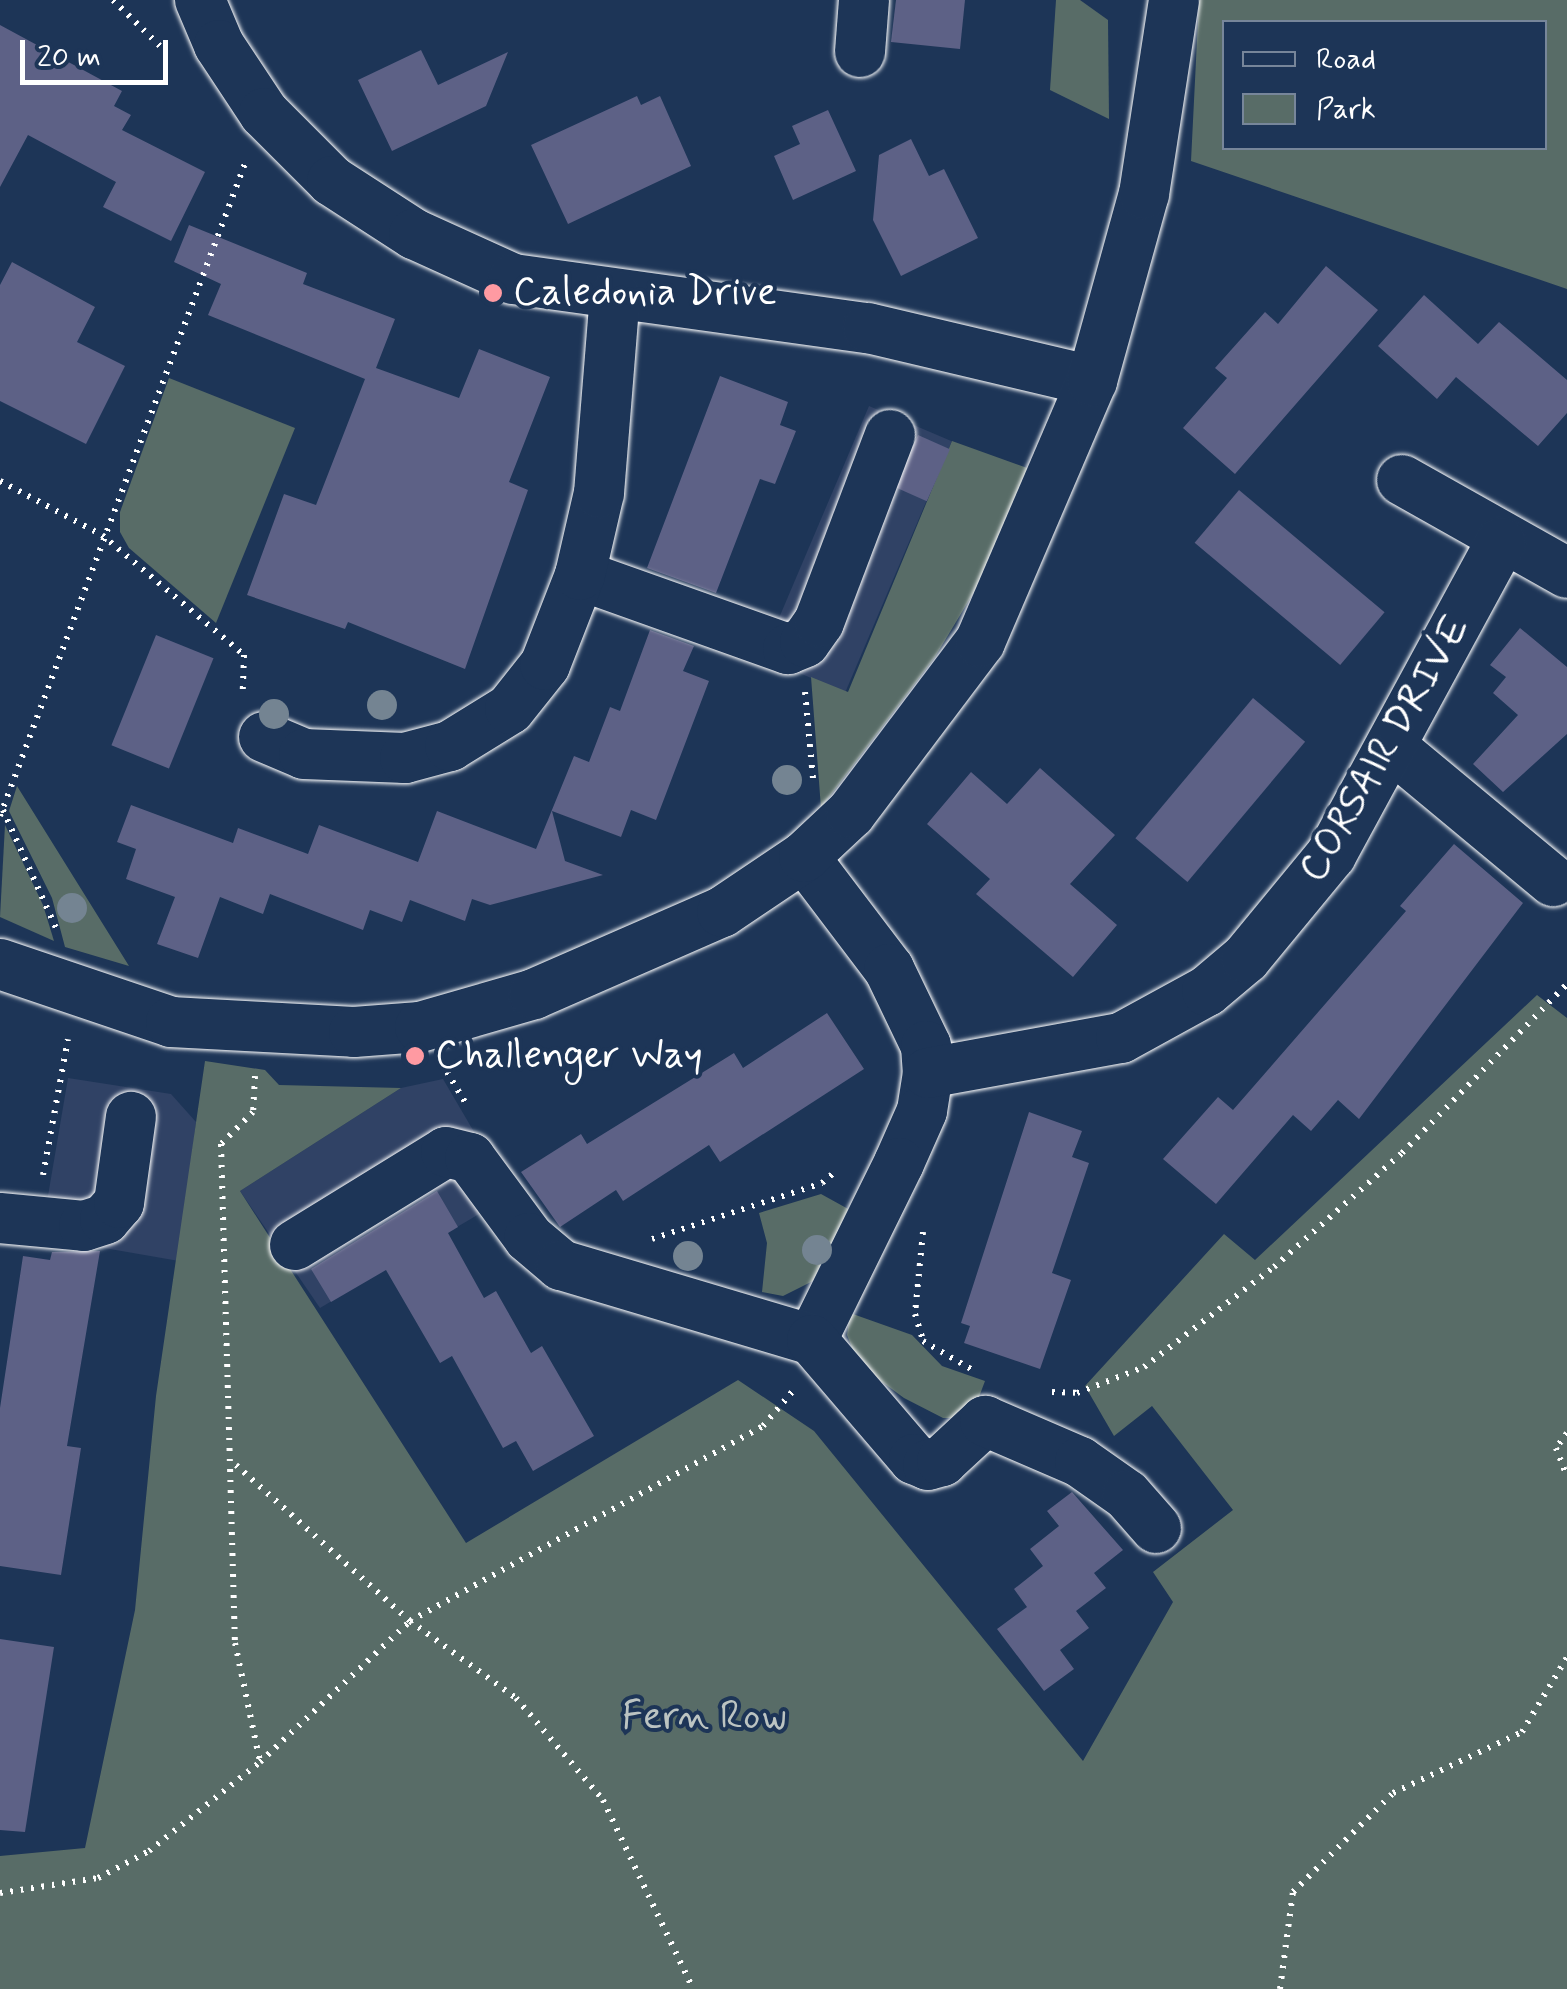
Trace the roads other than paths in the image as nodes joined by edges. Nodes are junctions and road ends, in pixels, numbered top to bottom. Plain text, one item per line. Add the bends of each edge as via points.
1 (200, 0) edge
2 (864, 0) edge
3 (1174, 0) edge
4 (860, 52) dead end
5 (615, 296) junction
6 (1092, 381) junction
7 (890, 435) dead end
8 (1402, 480) dead end
9 (1501, 542) junction
10 (1567, 573) edge
11 (580, 575) junction
12 (264, 738) road end
13 (1394, 749) junction
14 (804, 857) junction
15 (1553, 881) dead end
16 (0, 964) edge
17 (928, 1073) junction
18 (131, 1117) dead end
19 (0, 1218) edge
20 (295, 1245) dead end
21 (819, 1347) junction
22 (1156, 1528) dead end

1 - 5 street via 219,45 264,113 332,180 414,234 513,279
2 - 4 street
3 - 6 street via 1144,194
5 - 6 street via 868,328
5 - 11 street via 599,492
6 - 14 street via 980,642 850,813
7 - 11 street via 819,622 804,642 788,649
8 - 9 street
9 - 10 street
9 - 13 street, CORSAIR DRIVE
11 - 12 street via 544,665 484,730 405,758 304,754
13 - 15 street
13 - 17 street, CORSAIR DRIVE via 1322,869 1246,958 1207,991 1121,1038
14 - 16 street via 722,912 477,1014 354,1032 171,1022
14 - 17 street via 889,969 926,1046
17 - 21 street via 922,1111
18 - 19 street via 120,1203 105,1219 84,1226
20 - 21 street via 446,1152 470,1158 561,1265
21 - 22 street via 914,1460 942,1461 985,1421 1080,1462 1127,1495

